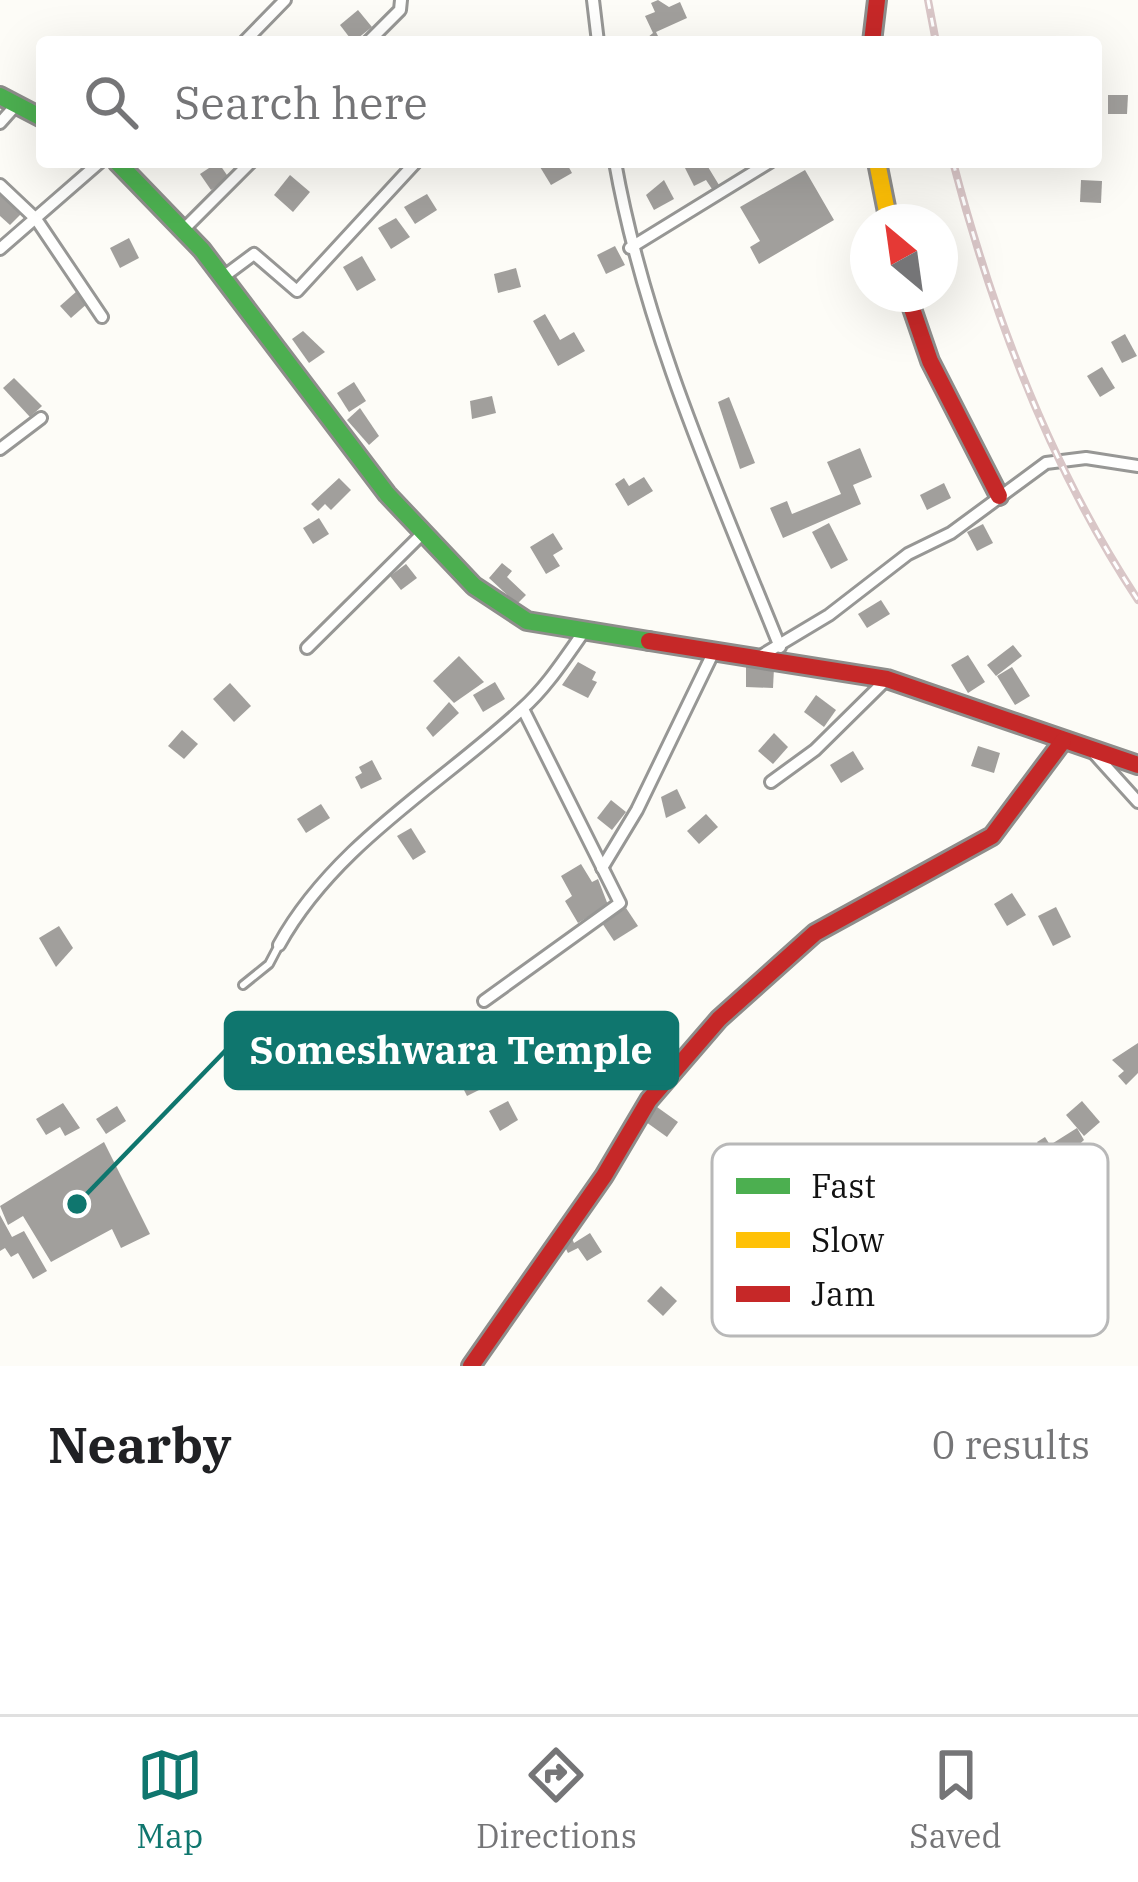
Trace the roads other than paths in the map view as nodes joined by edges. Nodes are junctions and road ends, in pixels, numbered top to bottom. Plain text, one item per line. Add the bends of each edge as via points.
1 (285, 0) edge
2 (401, 0) edge
3 (592, 0) edge
4 (877, 0) edge
5 (250, 36) edge
6 (374, 36) edge
7 (597, 36) edge
8 (873, 36) edge
9 (8, 101) edge
10 (36, 115) edge
11 (0, 123) edge
12 (93, 168) edge
13 (127, 168) edge
14 (244, 168) edge
15 (410, 168) edge
16 (616, 168) edge
17 (760, 168) edge
18 (878, 168) edge
19 (0, 184) edge
20 (885, 204) edge
21 (36, 219) junction
22 (185, 228) junction
23 (630, 248) junction
24 (0, 249) edge
25 (224, 277) junction
26 (913, 312) edge
27 (102, 317) dead end
28 (41, 418) dead end
29 (0, 448) edge
30 (1138, 466) edge
31 (999, 496) junction
32 (422, 534) junction
33 (585, 630) junction
34 (780, 647) junction
35 (307, 649) dead end
36 (715, 649) junction
37 (754, 659) junction
38 (887, 679) junction
39 (523, 709) junction
40 (1063, 741) junction
41 (1089, 748) junction
42 (1138, 765) edge
43 (772, 782) dead end
44 (1138, 802) edge
45 (602, 868) junction
46 (279, 945) joint
47 (243, 986) dead end
48 (484, 1001) dead end
49 (471, 1366) edge

1 - 5 street
2 - 6 street
3 - 7 street
4 - 8 street
9 - 10 street
9 - 11 street
12 - 21 street
13 - 22 street
14 - 22 street
15 - 25 street via 297,291 254,254
16 - 23 street
17 - 23 street
18 - 20 street
19 - 21 street
21 - 24 street
21 - 27 street
22 - 25 street
23 - 34 street
25 - 32 street via 380,490
26 - 31 street
28 - 29 street
30 - 31 street via 1087,458 1046,463
31 - 34 street
32 - 33 street via 489,604 526,621
32 - 35 street
33 - 36 street
33 - 39 street
34 - 37 street
36 - 37 street
36 - 45 street
37 - 38 street
38 - 40 street
38 - 43 street
39 - 45 street
39 - 46 street via 402,806 297,912
40 - 41 street
40 - 49 street via 992,836 815,933 719,1019 649,1100
41 - 42 street
41 - 44 street
45 - 48 street via 620,903
46 - 47 lane

